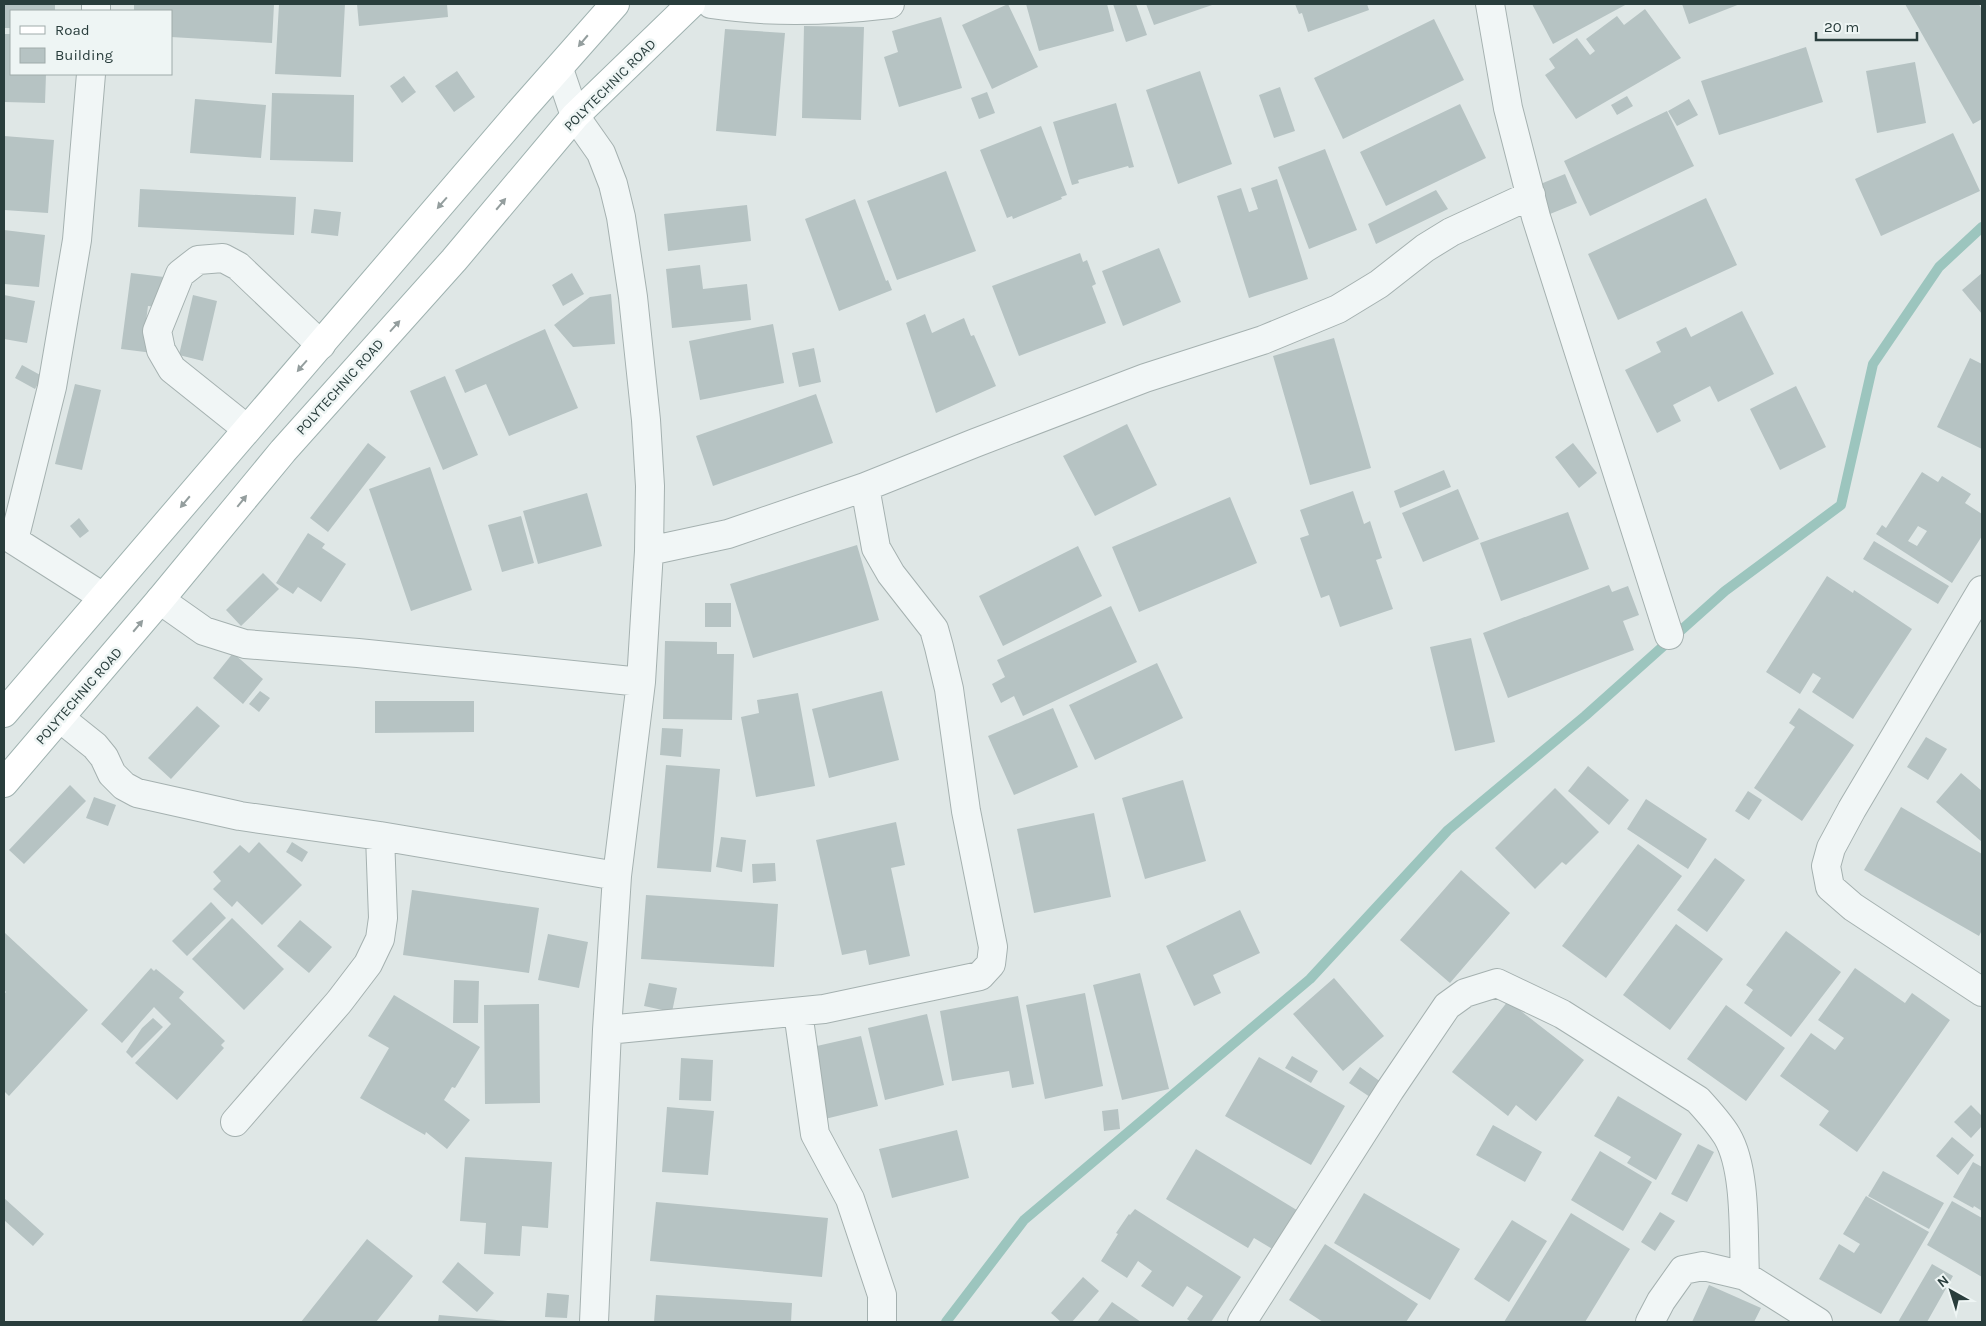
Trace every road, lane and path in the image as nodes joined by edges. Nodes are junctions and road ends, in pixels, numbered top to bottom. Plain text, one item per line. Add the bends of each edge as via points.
1 (615, 4) edge
2 (691, 4) edge
3 (711, 4) edge
4 (890, 4) edge
5 (1490, 4) edge
6 (559, 69) junction
7 (91, 75) edge
8 (576, 116) junction
9 (1531, 195) junction
10 (321, 345) junction
11 (247, 429) junction
12 (865, 487) junction
13 (9, 537) edge
14 (649, 551) junction
15 (1982, 592) edge
16 (103, 597) junction
17 (160, 600) junction
18 (1669, 635) dead end
19 (641, 682) junction
20 (4, 713) edge
21 (60, 718) junction
22 (4, 783) edge
23 (380, 836) junction
24 (617, 876) junction
25 (1982, 992) edge
26 (798, 1012) junction
27 (607, 1030) junction
28 (235, 1122) dead end
29 (1745, 1276) junction
30 (594, 1322) edge
31 (882, 1322) edge
32 (1242, 1322) edge
33 (1650, 1322) edge
34 (1818, 1322) edge

1 -> 6 main road
2 - 8 main road, POLYTECHNIC ROAD
3 - 4 street via 769,10
5 - 9 street via 1508,108
6 - 8 street
6 -> 10 main road
7 - 13 street via 78,240 52,387
8 - 14 street via 601,153 621,217 646,420
17 -> 8 main road, POLYTECHNIC ROAD via 283,451 454,260
9 - 12 street via 1451,232 1338,309 1264,340 1145,378
9 - 18 street
10 -> 11 main road
10 - 11 street via 238,266 223,258 198,260 180,274 157,331 161,350 172,369
11 -> 16 main road
12 - 14 street via 728,534
12 - 26 street via 876,548 891,574 934,629 939,647 993,947 991,964 980,976
13 - 16 street
14 - 19 street
15 - 25 street via 1852,808 1831,848 1826,866 1830,887 1853,907
16 - 20 main road
17 - 19 street via 204,632 245,644
21 -> 17 main road, POLYTECHNIC ROAD
19 - 24 street
21 - 22 main road, POLYTECHNIC ROAD
21 - 23 street via 95,746 112,774 137,793 240,816
23 - 24 street
23 - 28 street via 383,918 380,940 368,964
24 - 27 street
26 - 27 street
26 - 31 street via 816,1134 850,1199 882,1295
27 - 30 street
29 - 32 street via 1741,1178 1728,1138 1716,1119 1698,1100 1562,1014 1497,983 1465,993 1447,1006
29 - 33 street via 1703,1266 1683,1270
29 - 34 street

